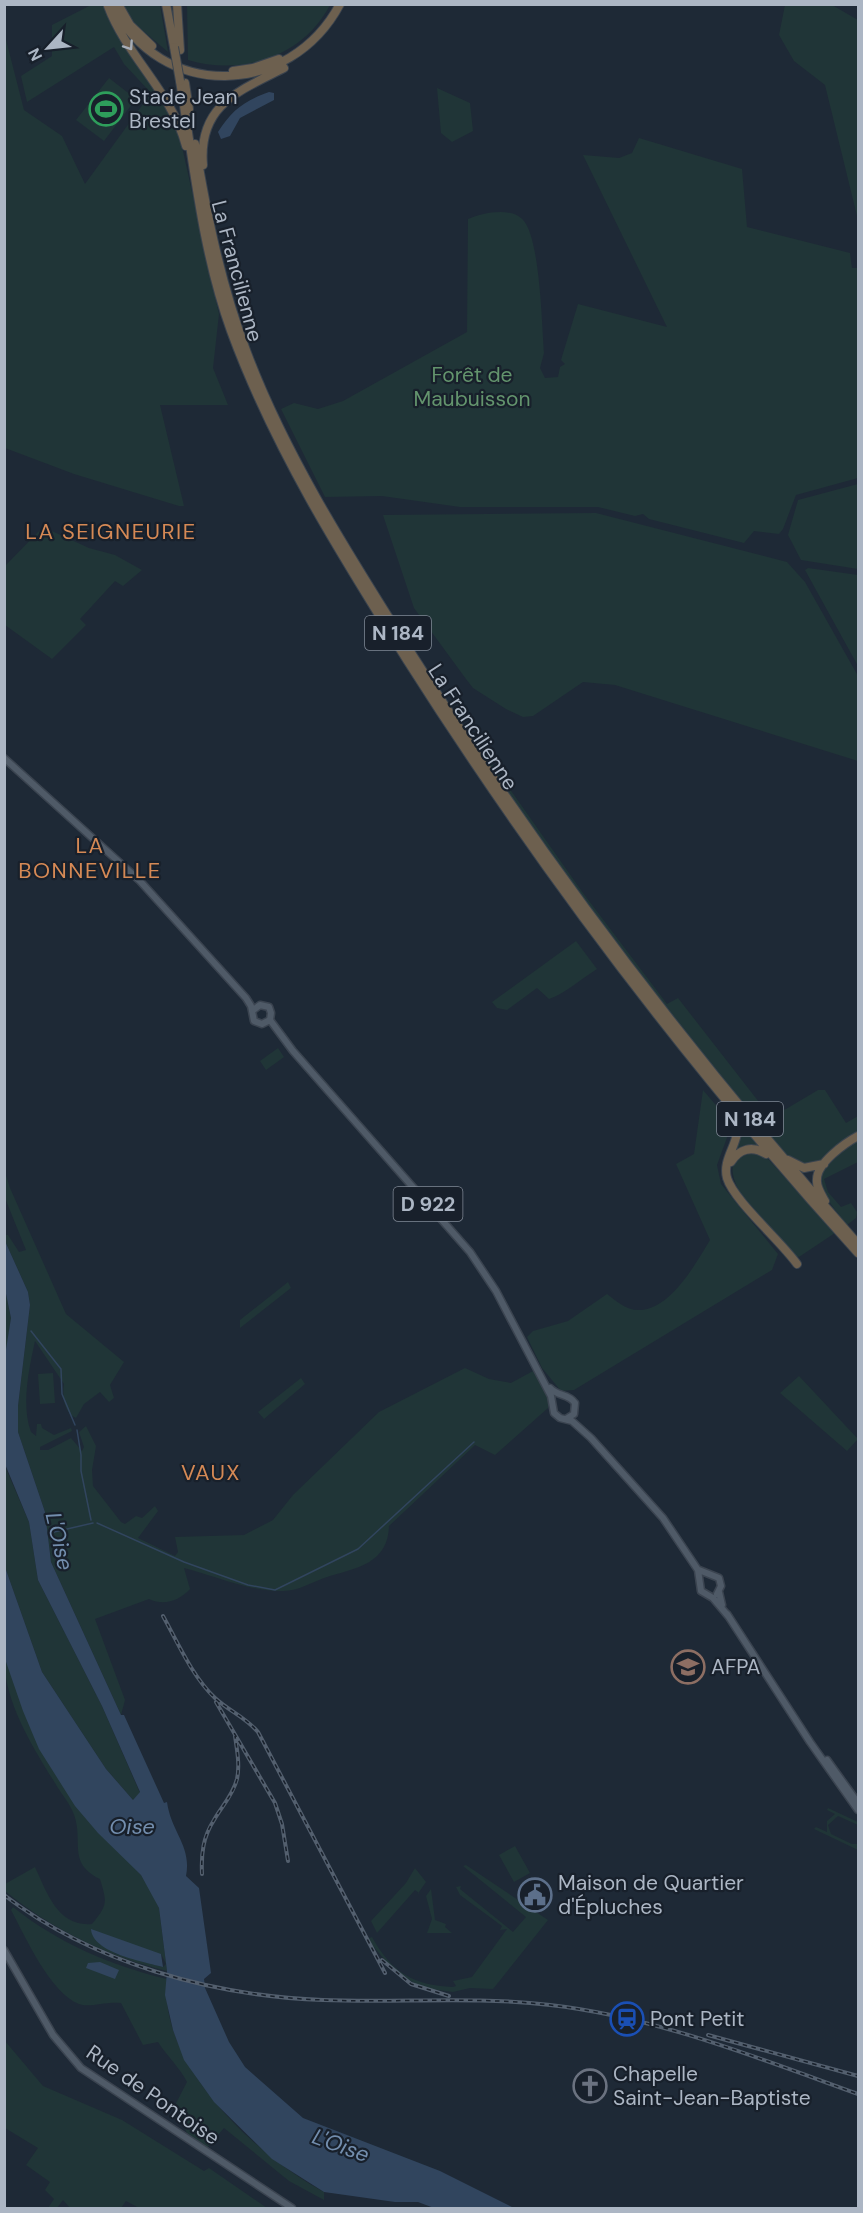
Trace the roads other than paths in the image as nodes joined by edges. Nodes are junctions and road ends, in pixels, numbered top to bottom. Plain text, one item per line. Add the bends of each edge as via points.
1 (107, 4) edge
2 (112, 4) edge
3 (118, 4) edge
4 (165, 4) edge
5 (177, 4) edge
6 (335, 4) edge
7 (342, 4) edge
8 (176, 46) junction
9 (182, 82) junction
10 (194, 168) junction
11 (205, 196) junction
12 (4, 756) edge
13 (255, 1008) junction
14 (267, 1022) junction
15 (724, 1099) junction
16 (858, 1136) edge
17 (777, 1151) junction
18 (825, 1163) junction
19 (789, 1177) junction
20 (734, 1190) junction
21 (838, 1221) junction
22 (858, 1244) edge
23 (858, 1253) edge
24 (797, 1264) dead end
25 (538, 1373) junction
26 (562, 1396) junction
27 (554, 1403) junction
28 (574, 1413) junction
29 (566, 1419) junction
30 (591, 1438) junction
31 (698, 1570) junction
32 (707, 1574) junction
33 (701, 1579) junction
34 (719, 1592) junction
35 (711, 1596) junction
36 (729, 1617) junction
37 (801, 1726) junction
38 (858, 1803) edge
39 (858, 1810) edge
40 (4, 1950) edge
41 (292, 2208) edge

1 -> 10 highway via 126,41 170,105
2 - 7 highway via 131,34 157,57 193,73 228,77 264,71 293,57 320,34
3 - 6 highway via 137,33 161,53 196,68 231,72 289,54 316,31
4 - 8 highway, La Francilienne / N 184
5 - 8 highway, La Francilienne / N 184
7 - 11 highway via 328,29 304,54 236,92 216,112 203,143
8 - 9 highway, La Francilienne / N 184
9 - 10 highway, La Francilienne / N 184
9 - 11 highway, La Francilienne / N 184
10 - 15 highway, La Francilienne / N 184 via 208,251 234,338 268,420 322,518 380,616 506,811 604,947
11 - 17 highway, La Francilienne / N 184 via 231,309 264,395 302,470 372,590 483,765 580,903
12 - 13 main road via 157,898
13 - 14 main road via 254,1020
13 - 14 main road via 268,1007 271,1013
14 - 25 main road, D 922 via 470,1252 496,1292
15 - 19 highway, La Francilienne / N 184
15 - 20 highway via 738,1129 726,1171
16 - 18 highway
17 - 18 highway via 801,1167
17 - 21 highway, La Francilienne / N 184
18 - 21 highway via 818,1172 817,1184
19 - 20 highway via 764,1152 746,1149 729,1166
19 - 23 highway, La Francilienne / N 184
20 - 24 highway
21 - 22 highway, La Francilienne / N 184
25 - 26 main road, D 922 via 555,1394
25 - 27 main road, D 922
26 - 27 main road
26 - 28 main road via 573,1401
27 - 29 main road via 556,1415
28 - 29 main road
28 - 30 main road
29 - 30 main road
30 - 31 main road via 663,1518
31 - 32 main road
31 - 33 main road
32 - 33 main road
32 - 34 main road via 720,1579
33 - 35 main road via 701,1590
34 - 35 main road
34 - 36 main road
35 - 36 main road
36 - 37 main road
37 - 38 main road
37 - 39 main road
40 - 41 main road, Rue de Pontoise via 53,2035 81,2068

